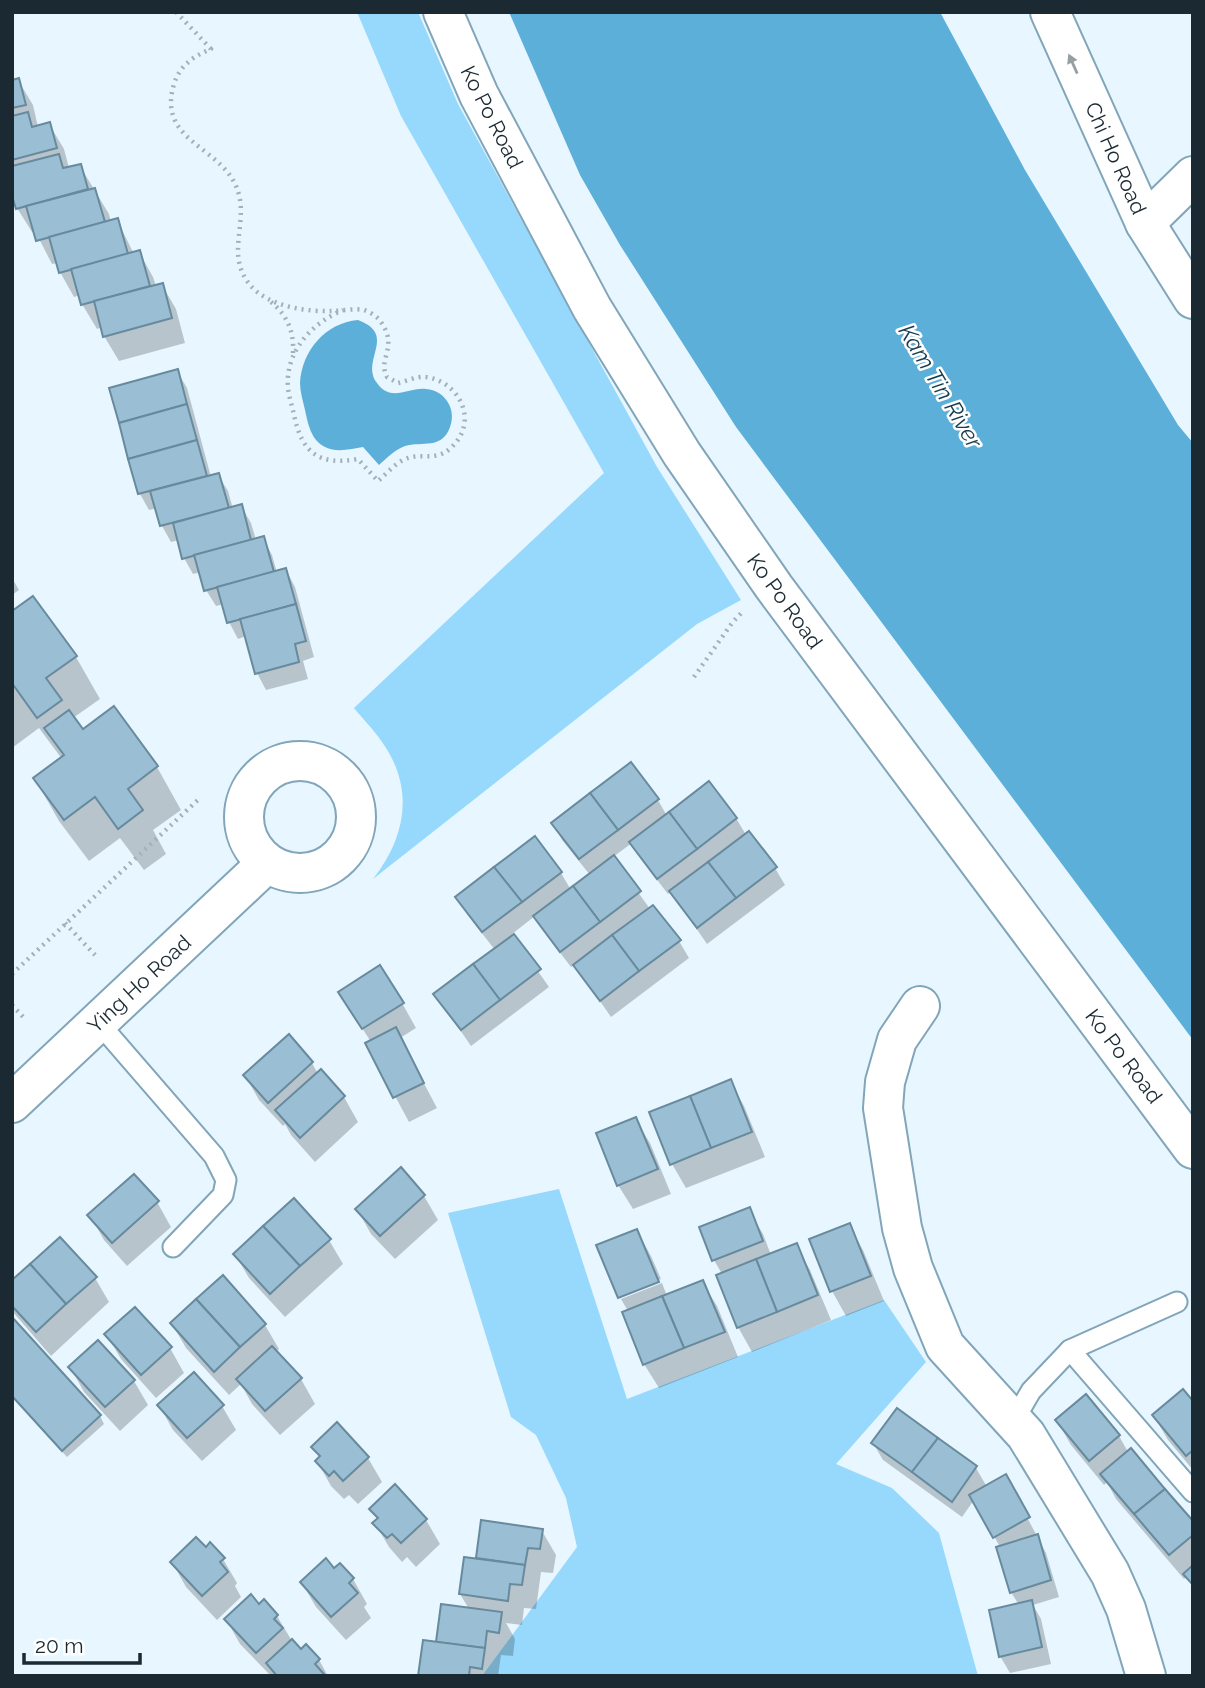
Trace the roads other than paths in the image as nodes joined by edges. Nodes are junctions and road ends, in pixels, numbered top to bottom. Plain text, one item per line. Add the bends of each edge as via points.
1 (443, 12) edge
2 (1050, 12) edge
3 (1193, 176) edge
4 (1145, 223) junction
5 (1193, 299) edge
6 (266, 864) dead end
7 (920, 1006) dead end
8 (98, 1022) junction
9 (12, 1103) edge
10 (1193, 1149) edge
11 (173, 1247) dead end
12 (1177, 1302) dead end
13 (1070, 1350) junction
14 (1013, 1422) junction
15 (1193, 1492) edge
16 (1146, 1676) edge

1 - 10 street, Ko Po Road via 479,94 592,308 682,454 774,587
4 -> 2 street, Chi Ho Road
3 - 4 street
4 - 5 street, Chi Ho Road
6 - 8 street, Ying Ho Road
7 - 14 street via 897,1040 885,1082 883,1108 902,1228 945,1346
8 - 9 street, Ying Ho Road
8 - 11 lane via 214,1156 226,1180 223,1195
12 - 13 lane
13 - 14 lane via 1031,1391
13 - 15 lane
14 - 16 street via 1026,1435 1110,1573

